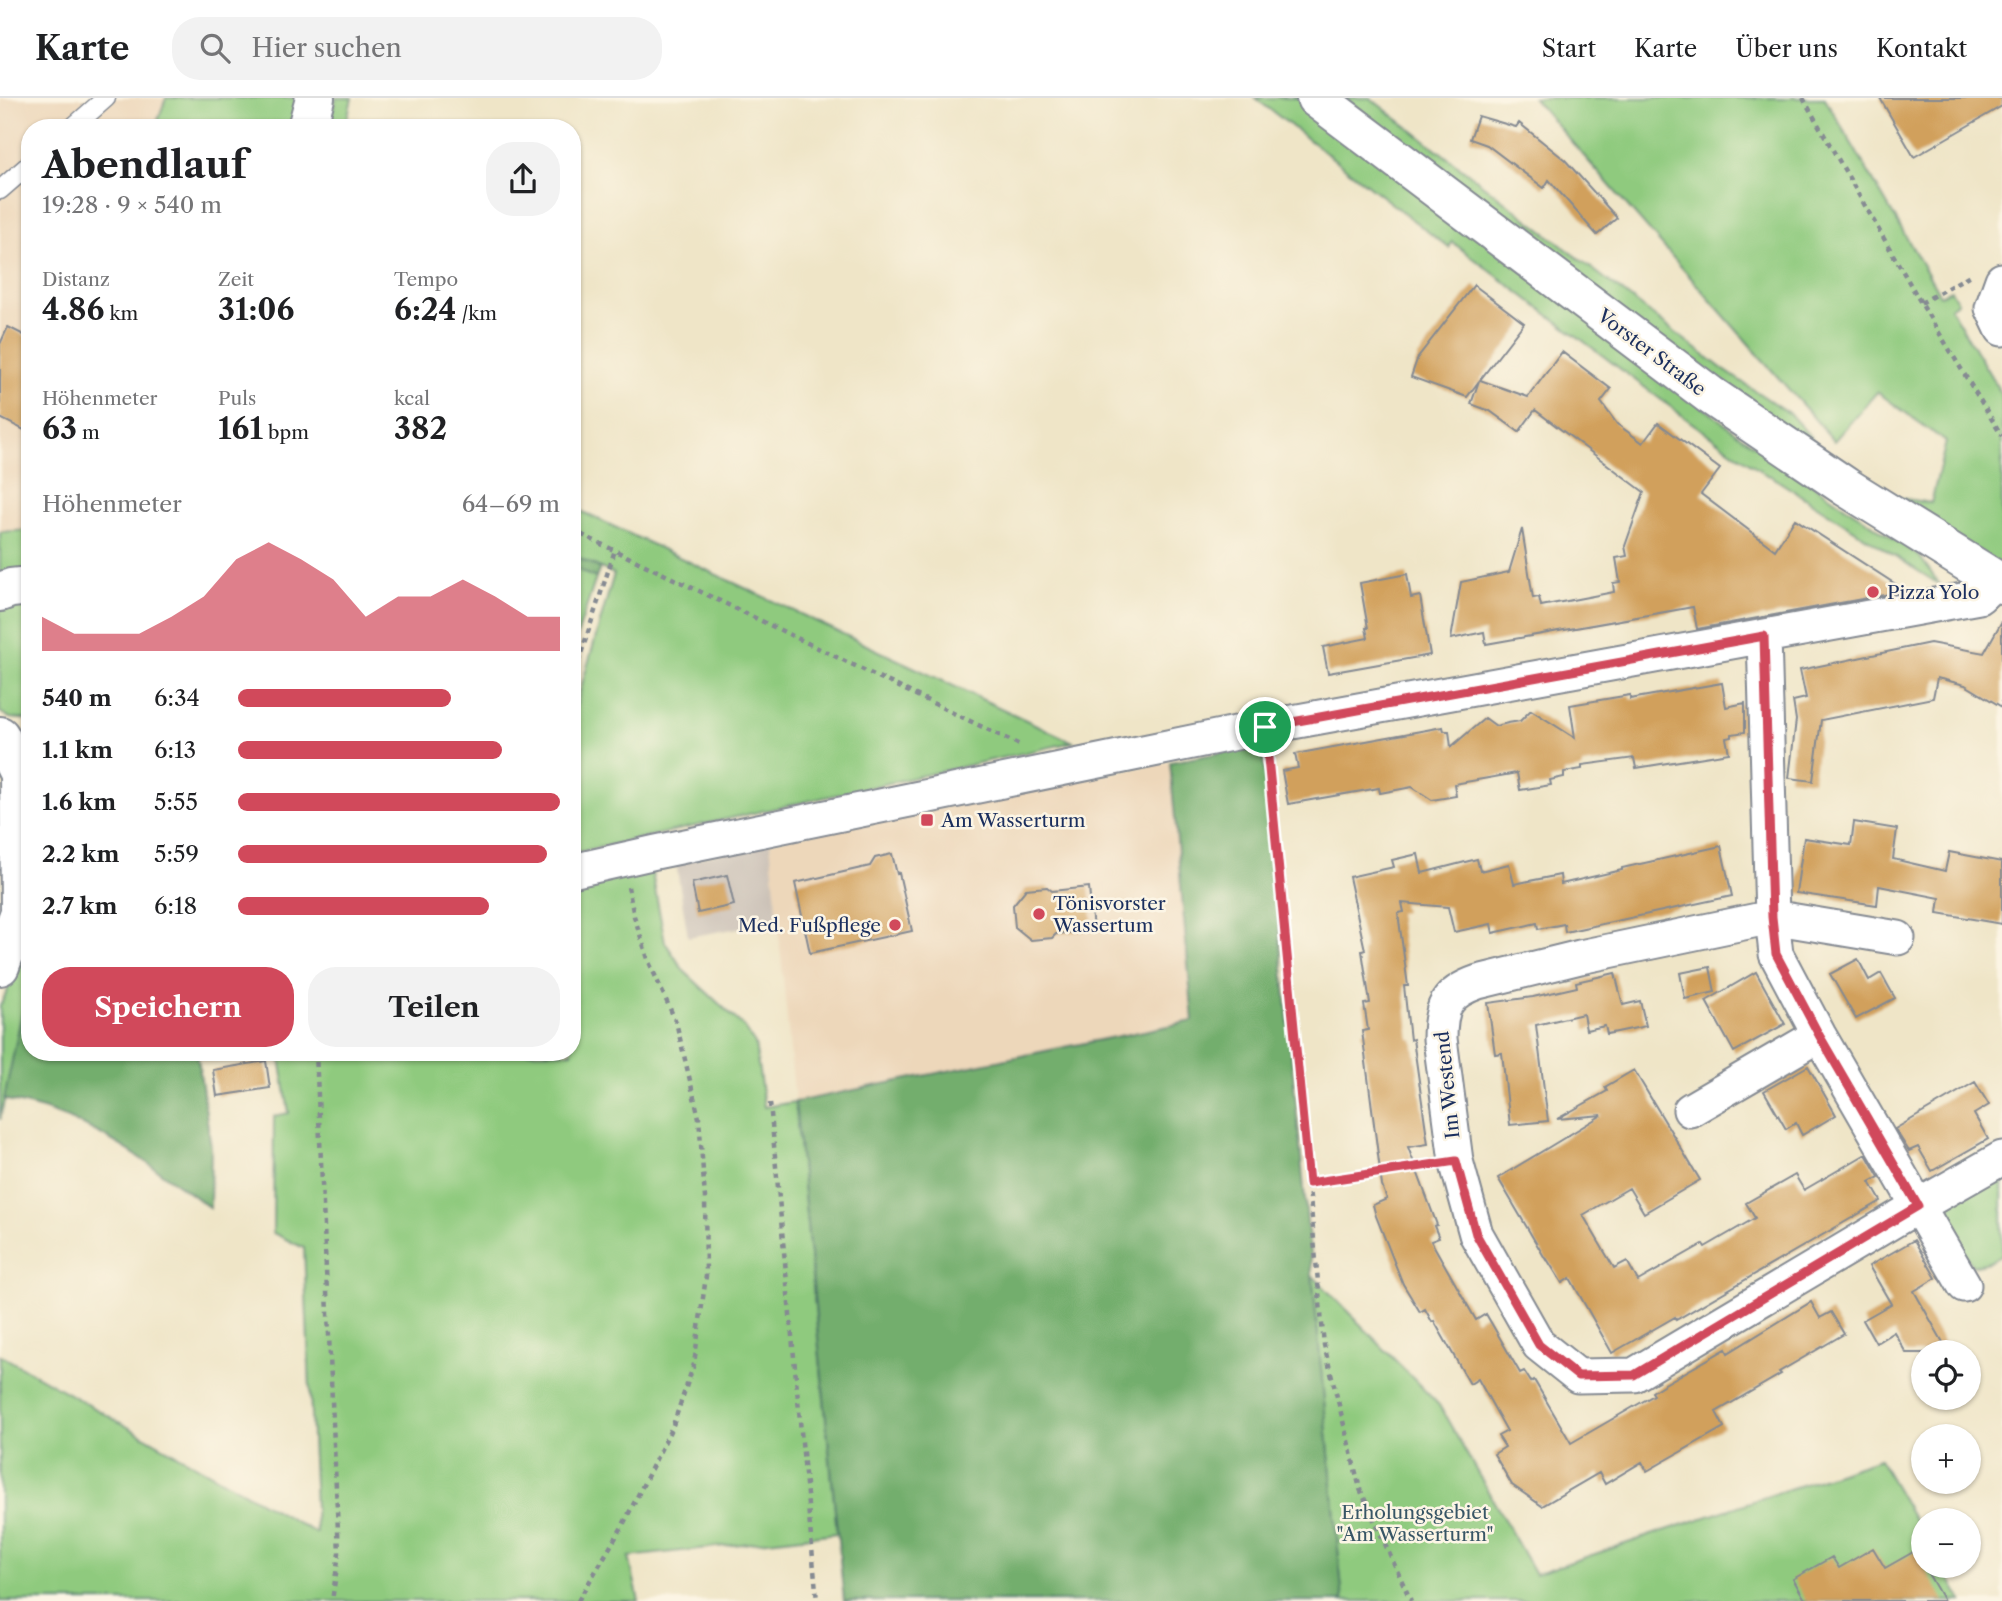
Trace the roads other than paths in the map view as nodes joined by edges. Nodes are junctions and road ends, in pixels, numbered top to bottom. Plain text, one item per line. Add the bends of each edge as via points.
1 (106, 98) edge
2 (315, 98) edge
3 (1316, 98) edge
4 (82, 119) edge
5 (309, 119) edge
6 (21, 172) edge
7 (0, 190) edge
8 (1999, 583) edge
9 (21, 587) edge
10 (0, 592) edge
11 (1764, 636) junction
12 (0, 734) edge
13 (21, 737) edge
14 (21, 817) edge
15 (581, 869) edge
16 (21, 913) edge
17 (1772, 917) junction
18 (1898, 938) dead end
19 (0, 966) edge
20 (1819, 1035) junction
21 (1690, 1110) dead end
22 (2002, 1158) edge
23 (1918, 1206) junction
24 (1964, 1285) dead end

1 - 4 lane
2 - 5 street
3 - 8 street, Vorster Straße via 1710,395 1846,488
6 - 7 lane
8 - 11 street via 1979,597
9 - 10 street
11 - 15 street via 1265,727
11 - 17 street
12 - 13 street
12 - 14 street via 19,774
16 - 19 street
17 - 18 street, Im Westend
17 - 20 street via 1776,954
17 - 23 street, Im Westend via 1580,957 1464,987 1443,1007 1440,1040 1456,1161 1476,1234 1539,1345 1578,1376 1634,1375
20 - 21 street
20 - 23 street
22 - 23 street, Im Westend
23 - 24 street

